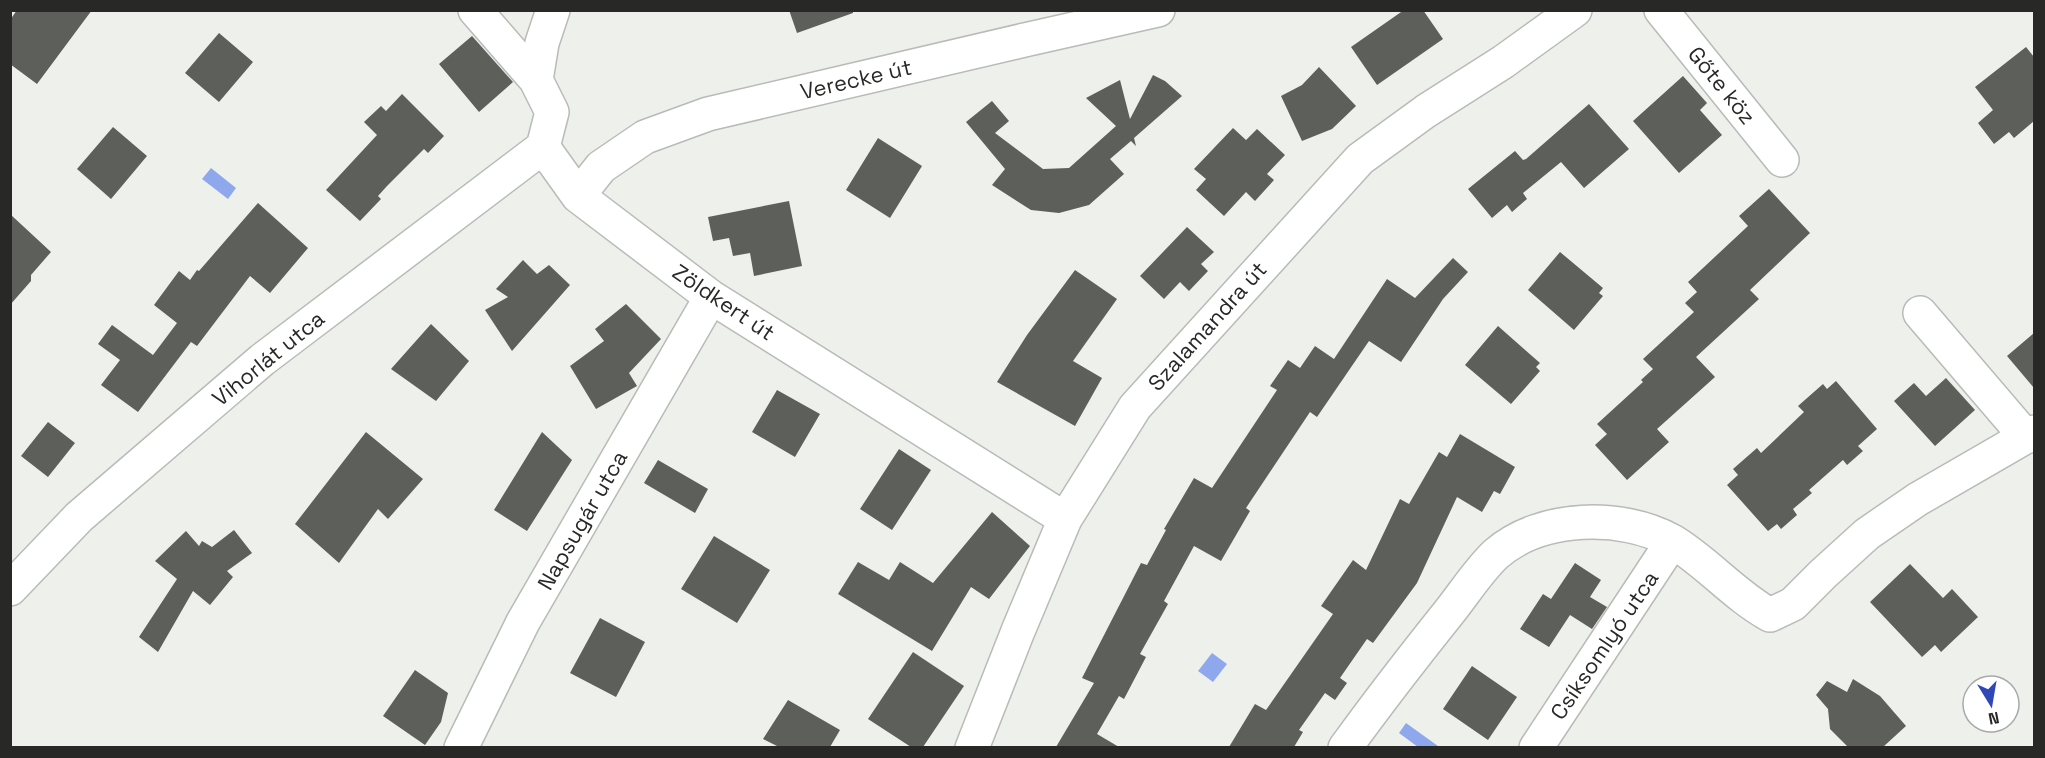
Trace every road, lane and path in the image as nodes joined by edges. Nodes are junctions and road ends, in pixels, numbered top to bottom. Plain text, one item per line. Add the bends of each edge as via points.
1 (475, 10) edge
2 (553, 10) edge
3 (1070, 10) edge
4 (1158, 10) edge
5 (1575, 10) edge
6 (1661, 10) edge
7 (1029, 39) junction
8 (536, 80) junction
9 (543, 147) junction
10 (1782, 160) dead end
11 (578, 196) junction
12 (711, 297) junction
13 (1920, 313) dead end
14 (2030, 434) edge
15 (1065, 519) junction
16 (1672, 542) junction
17 (10, 589) edge
18 (461, 747) edge
19 (972, 747) edge
20 (1345, 747) edge
21 (1536, 747) edge

1 - 8 street
2 - 8 street
3 - 7 street
4 - 7 street, Verecke út
5 - 15 street, Szalamandra út via 1359,159 1135,407
6 - 10 street, Gőte köz
7 - 11 street, Verecke út via 708,114 645,138 601,167
8 - 9 street via 552,112
9 - 11 street, Zöldkert út
9 - 17 street, Vihorlát utca via 262,360 79,517
11 - 12 street, Zöldkert út
12 - 15 street, Zöldkert út
12 - 18 street, Napsugár utca via 523,622
13 - 14 street
14 - 16 street via 1918,499 1867,534 1793,604 1770,615 1750,604
15 - 19 street, Szalamandra út
16 - 20 street via 1650,532 1591,521 1554,525 1496,554
16 - 21 street, Csíksomlyó utca

